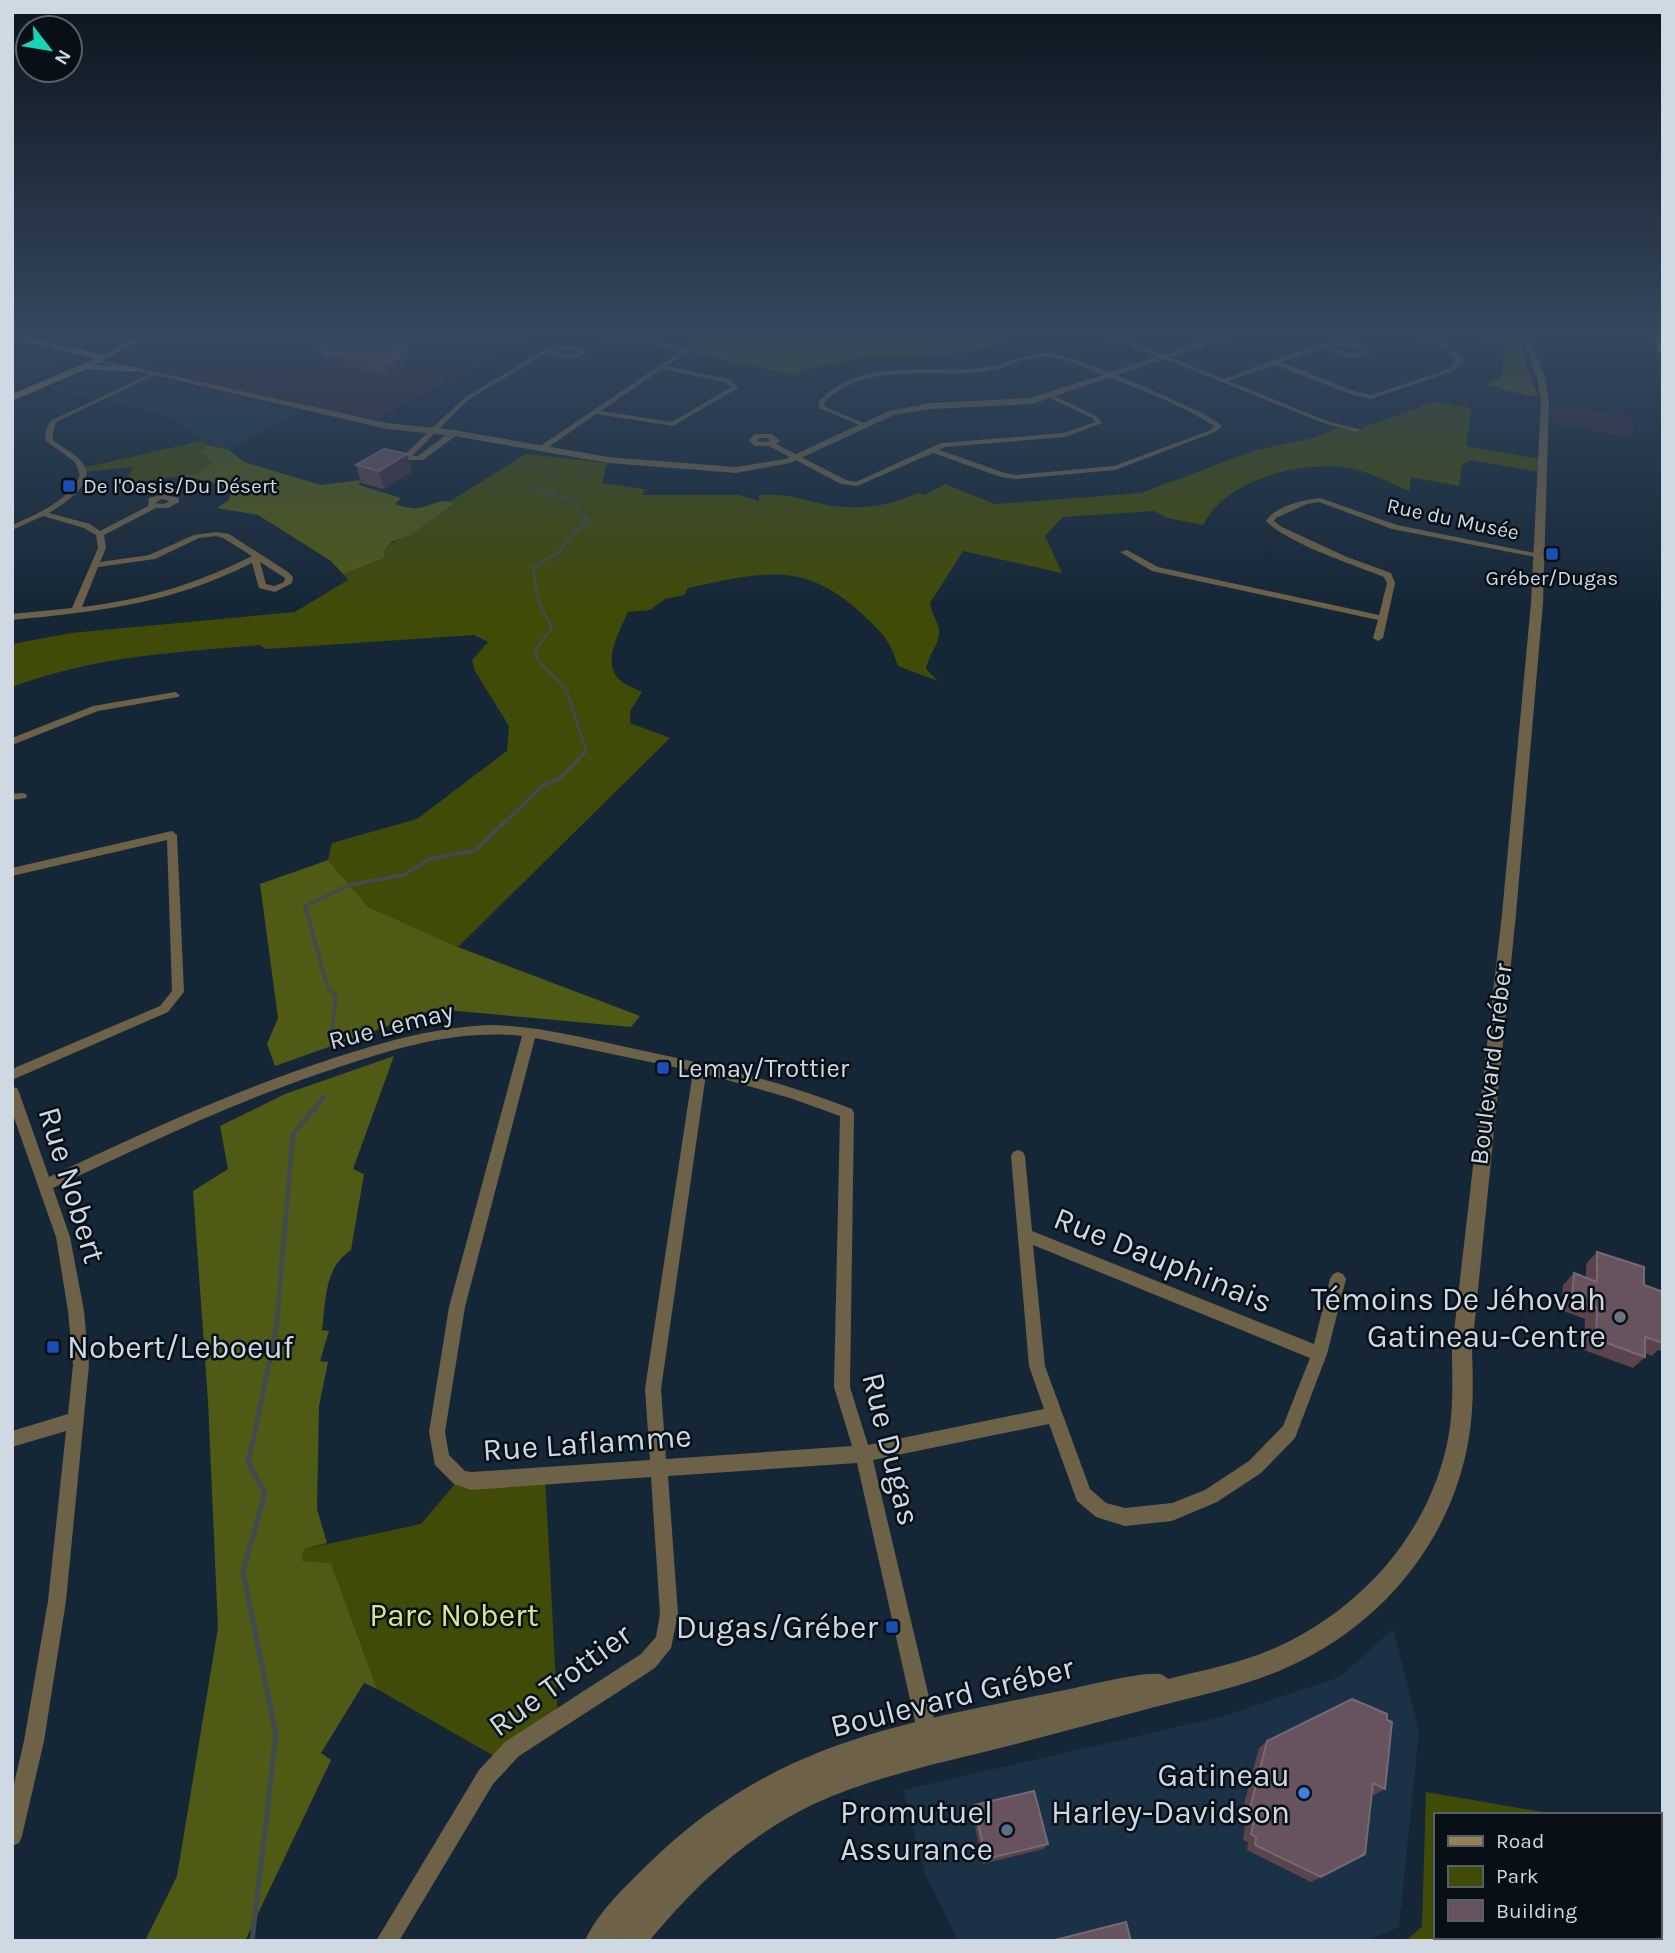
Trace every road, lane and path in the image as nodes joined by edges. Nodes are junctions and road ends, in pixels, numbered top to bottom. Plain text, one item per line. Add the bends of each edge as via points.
1 (56, 423) edge
2 (374, 423) edge
3 (443, 423) edge
4 (578, 423) edge
5 (859, 423) edge
6 (868, 423) edge
7 (1099, 423) edge
8 (1214, 423) edge
9 (1327, 423) edge
10 (1544, 423) edge
11 (864, 425) junction
12 (1356, 430) dead end
13 (435, 431) junction
14 (454, 433) junction
15 (770, 444) dead end
16 (540, 449) junction
17 (932, 450) junction
18 (795, 458) junction
19 (153, 506) dead end
20 (42, 513) junction
21 (12, 528) edge
22 (100, 534) junction
23 (1124, 552) dead end
24 (1540, 556) junction
25 (96, 565) junction
26 (76, 610) junction
27 (12, 617) edge
28 (1383, 618) junction
29 (1378, 638) dead end
30 (175, 695) dead end
31 (12, 742) edge
32 (12, 872) edge
33 (530, 1031) junction
34 (700, 1068) junction
35 (12, 1075) edge
36 (12, 1092) edge
37 (847, 1113) joint
38 (1018, 1156) dead end
39 (44, 1186) junction
40 (1026, 1235) junction
41 (1338, 1279) dead end
42 (1319, 1354) junction
43 (1054, 1415) junction
44 (75, 1420) junction
45 (12, 1439) edge
46 (863, 1454) junction
47 (658, 1468) junction
48 (929, 1741) junction
49 (12, 1836) edge
50 (387, 1941) edge
51 (598, 1941) edge
52 (631, 1941) edge

1 - 20 street via 50,441 75,458 83,474 66,499
2 - 13 street
3 - 13 street
4 - 16 street
5 - 11 street
6 - 11 street
7 - 17 street via 1065,435 965,441
8 - 17 street via 1218,428 1100,471 1007,476
9 - 12 street
10 - 24 street, Boulevard Gréber
11 - 18 street
13 - 14 street
13 - 14 street via 406,458 424,456
14 - 16 street
15 - 18 street
16 - 18 street via 727,470
17 - 18 street via 857,484
19 - 22 street
20 - 21 street
20 - 22 street
22 - 25 street
23 - 28 street via 1155,569
24 - 28 street, Rue du Musée via 1395,527 1320,500 1273,516 1270,522 1279,529 1388,575 1391,583
24 - 48 street, Boulevard Gréber via 1509,914 1462,1349 1465,1389 1444,1495 1425,1535 1405,1563 1351,1618 1295,1651 1217,1679
25 - 26 street
25 - 26 street via 151,557 211,534 226,536 255,558 180,592
26 - 27 street
28 - 29 street, Rue du Musée
30 - 31 street via 96,708
32 - 35 street via 172,835 178,992 164,1009
33 - 34 street, Rue Lemay
33 - 39 street, Rue Lemay via 477,1030 429,1036 302,1072 218,1104
33 - 47 street, Rue Laflamme via 457,1307 437,1432 441,1459 460,1478 471,1481
34 - 37 street, Rue Lemay via 801,1094
34 - 47 street, Rue Trottier via 653,1389
36 - 39 street, Rue Nobert
37 - 46 street, Rue Dugas via 840,1364 842,1387
38 - 40 street
39 - 44 street, Rue Nobert via 64,1237 76,1311 81,1365
40 - 42 street, Rue Dauphinais
40 - 43 street via 1037,1366
41 - 42 street
42 - 43 street via 1289,1432 1255,1466 1211,1496 1171,1512 1125,1517 1102,1511 1083,1495
43 - 46 street, Rue Laflamme
44 - 45 street
44 - 49 street, Rue Nobert via 57,1601 34,1741
46 - 47 street, Rue Laflamme
46 - 48 street, Rue Dugas
47 - 50 street, Rue Trottier via 669,1614 664,1641 648,1661 512,1749 486,1777
48 - 51 street, Boulevard Gréber via 815,1765 760,1793 665,1868
48 - 52 street, Boulevard Gréber via 765,1816 706,1862

